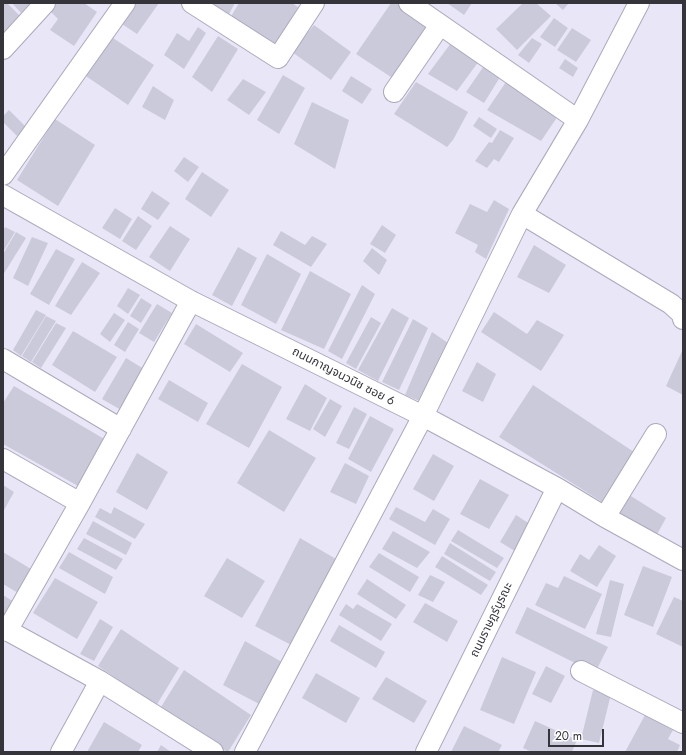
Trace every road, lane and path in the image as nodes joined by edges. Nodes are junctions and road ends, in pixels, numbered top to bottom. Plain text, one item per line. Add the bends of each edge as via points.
1 (45, 3) edge
2 (125, 3) edge
3 (192, 3) edge
4 (314, 3) edge
5 (409, 3) edge
6 (639, 3) edge
7 (440, 25) junction
8 (3, 49) edge
9 (394, 92) dead end
10 (578, 120) junction
11 (3, 175) edge
12 (3, 195) edge
13 (522, 214) junction
14 (191, 301) junction
15 (683, 319) edge
16 (3, 359) edge
17 (423, 416) junction
18 (121, 429) junction
19 (656, 434) dead end
20 (3, 459) edge
21 (557, 488) junction
22 (80, 504) junction
23 (605, 517) junction
24 (683, 560) edge
25 (5, 629) edge
26 (581, 671) dead end
27 (100, 681) junction
28 (683, 723) edge
29 (61, 752) edge
30 (213, 752) edge
31 (245, 752) edge
32 (426, 752) edge

1 - 8 street
2 - 11 street
3 - 4 street via 278,58
5 - 7 street
6 - 10 street
7 - 9 street
7 - 10 street
10 - 13 street
12 - 14 street, ถนนกาญจนวนิช ซอย 6
13 - 15 street via 671,304 682,314
13 - 17 street
14 - 17 street, ถนนกาญจนวนิช ซอย 6
14 - 18 street
16 - 18 street
17 - 21 street, ถนนกาญจนวนิช ซอย 6
17 - 31 street
18 - 22 street
19 - 23 street
20 - 22 street
21 - 23 street, ถนนกาญจนวนิช ซอย 6
21 - 32 street, ถนนราษฎร์บูรณะ
22 - 25 street
23 - 24 street, ถนนกาญจนวนิช ซอย 6
25 - 27 street
26 - 28 street
27 - 29 street
27 - 30 street

